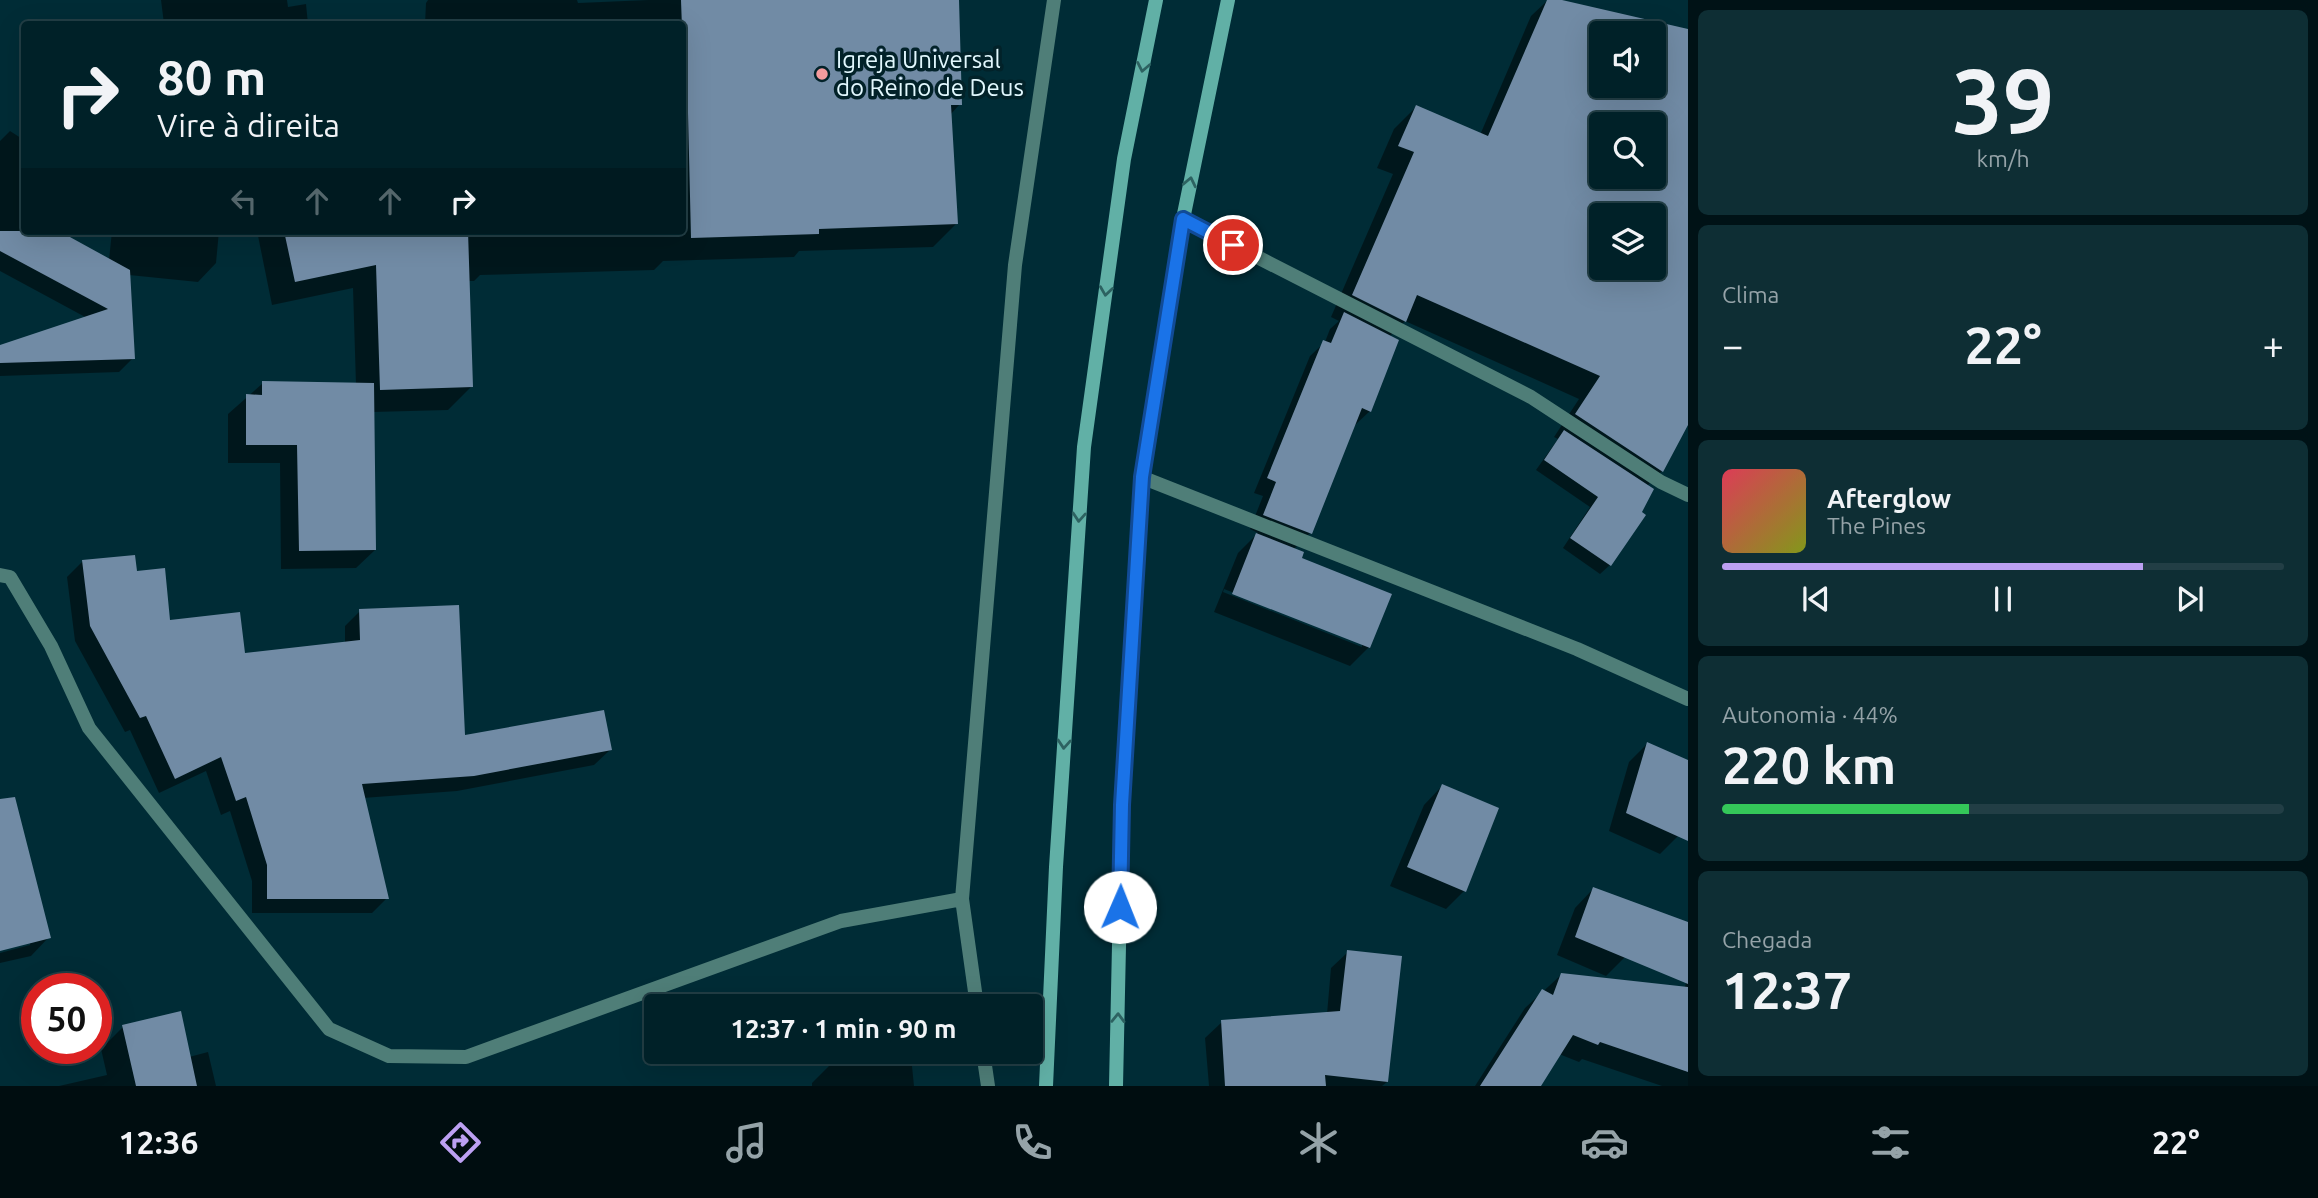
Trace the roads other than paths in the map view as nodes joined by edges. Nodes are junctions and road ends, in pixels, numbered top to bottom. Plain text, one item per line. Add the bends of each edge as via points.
1 (1054, 0) edge
2 (1156, 0) edge
3 (1228, 0) edge
4 (1183, 219) junction
5 (1142, 477) junction
6 (1688, 495) edge
7 (0, 575) edge
8 (1688, 699) edge
9 (962, 899) junction
10 (975, 994) edge
11 (985, 1064) edge
12 (988, 1086) edge
13 (1046, 1086) edge
14 (1116, 1086) edge

1 - 9 street via 1015,265
2 -> 13 main road via 1124,159 1084,447
4 -> 3 main road
4 - 5 main road
4 - 6 street via 1531,397
5 - 8 street via 1577,649
14 -> 5 main road via 1122,805
7 - 9 street via 10,577 51,646 89,728 329,1029 389,1056 466,1057 841,921
9 - 10 street
11 - 12 street

